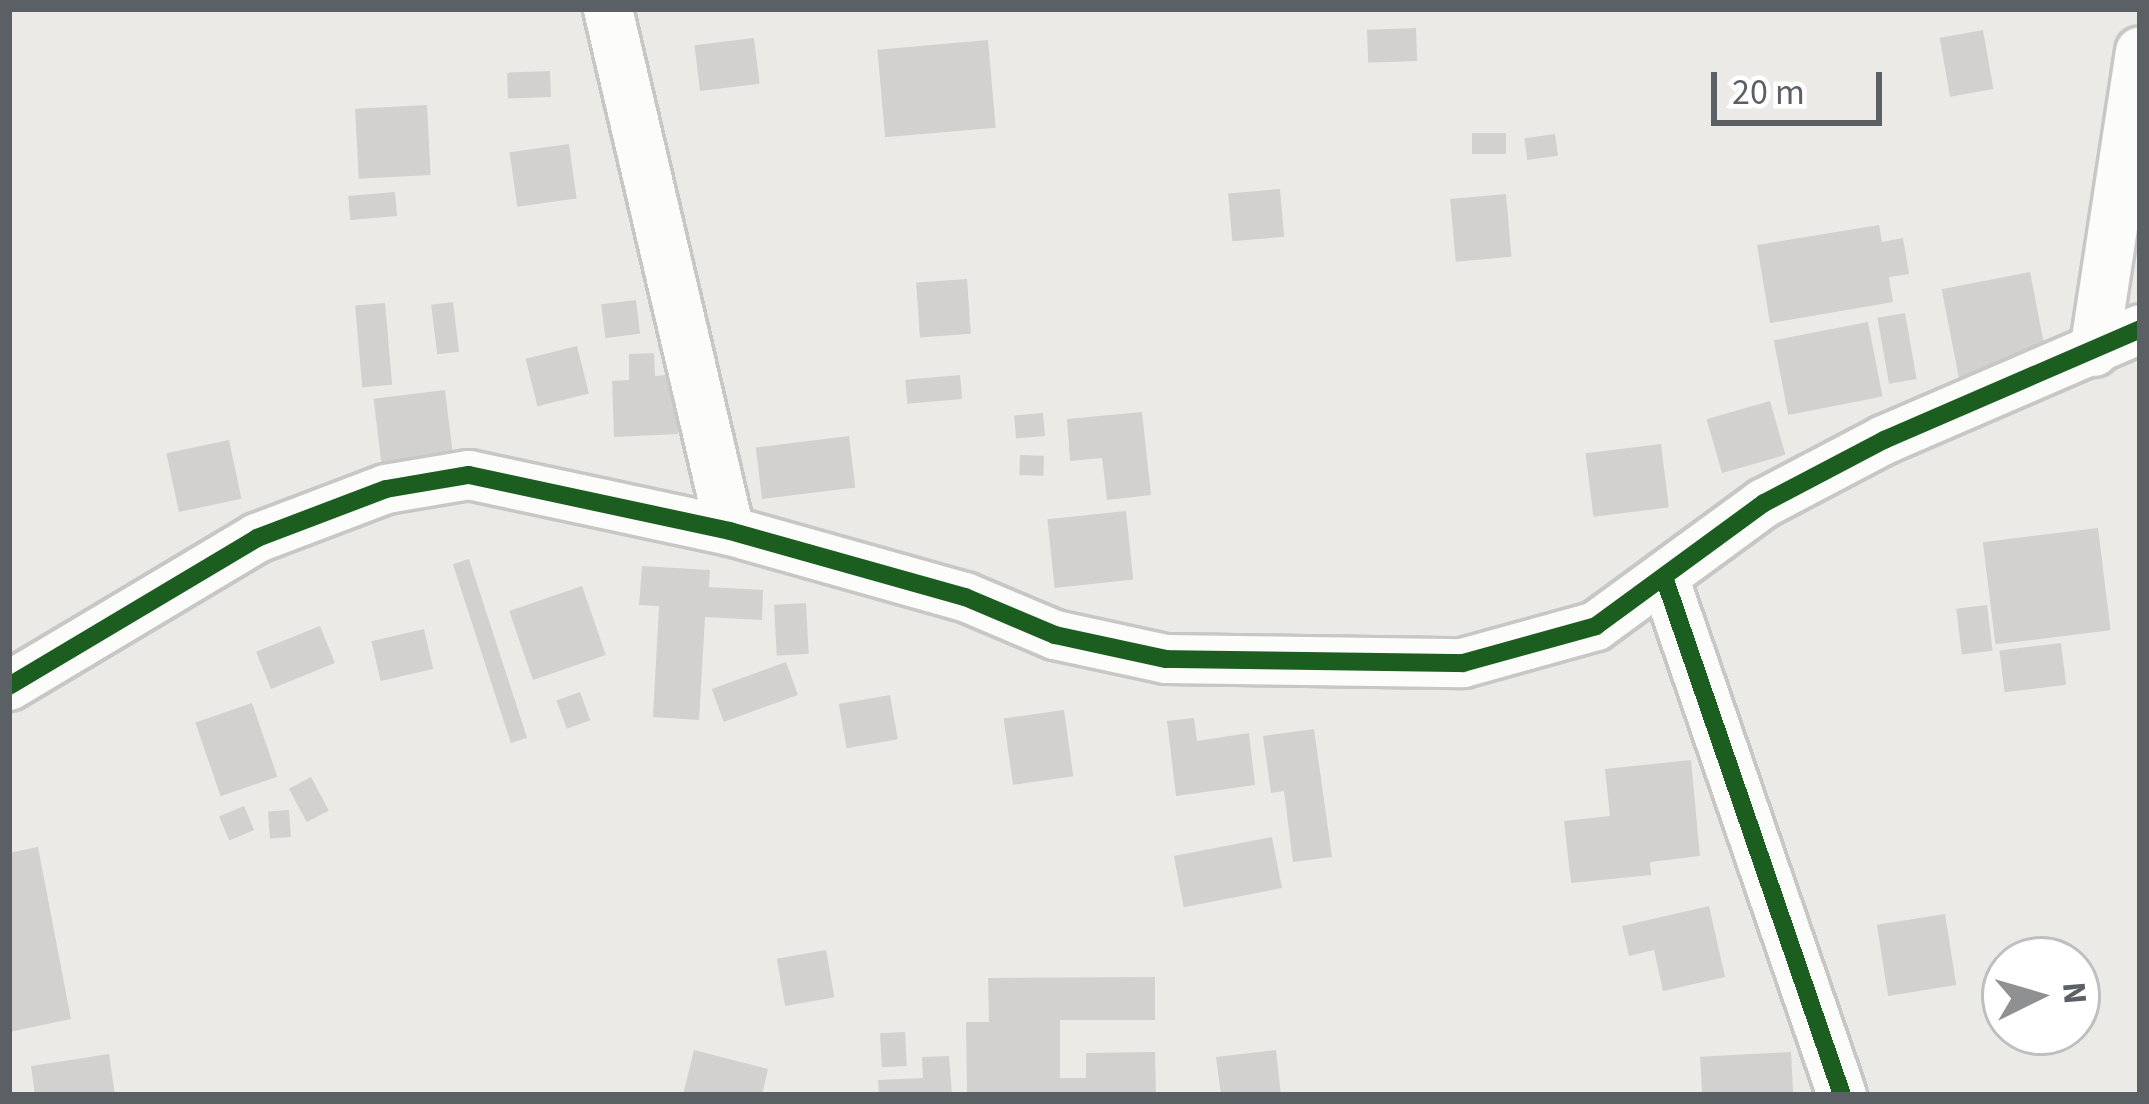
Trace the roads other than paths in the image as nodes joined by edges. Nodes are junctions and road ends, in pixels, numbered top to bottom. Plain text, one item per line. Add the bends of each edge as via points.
1 (608, 9) edge
2 (2140, 52) edge
3 (2140, 329) edge
4 (2094, 352) junction
5 (730, 531) junction
6 (1666, 580) junction
7 (9, 686) edge
8 (1842, 1095) edge

1 - 5 street
2 - 4 street
3 - 4 street
4 - 6 street via 1884,440 1764,503
5 - 6 street via 964,597 1055,635 1166,659 1249,665 1463,663 1596,626
5 - 7 street via 470,475 386,489 257,538
6 - 8 street

